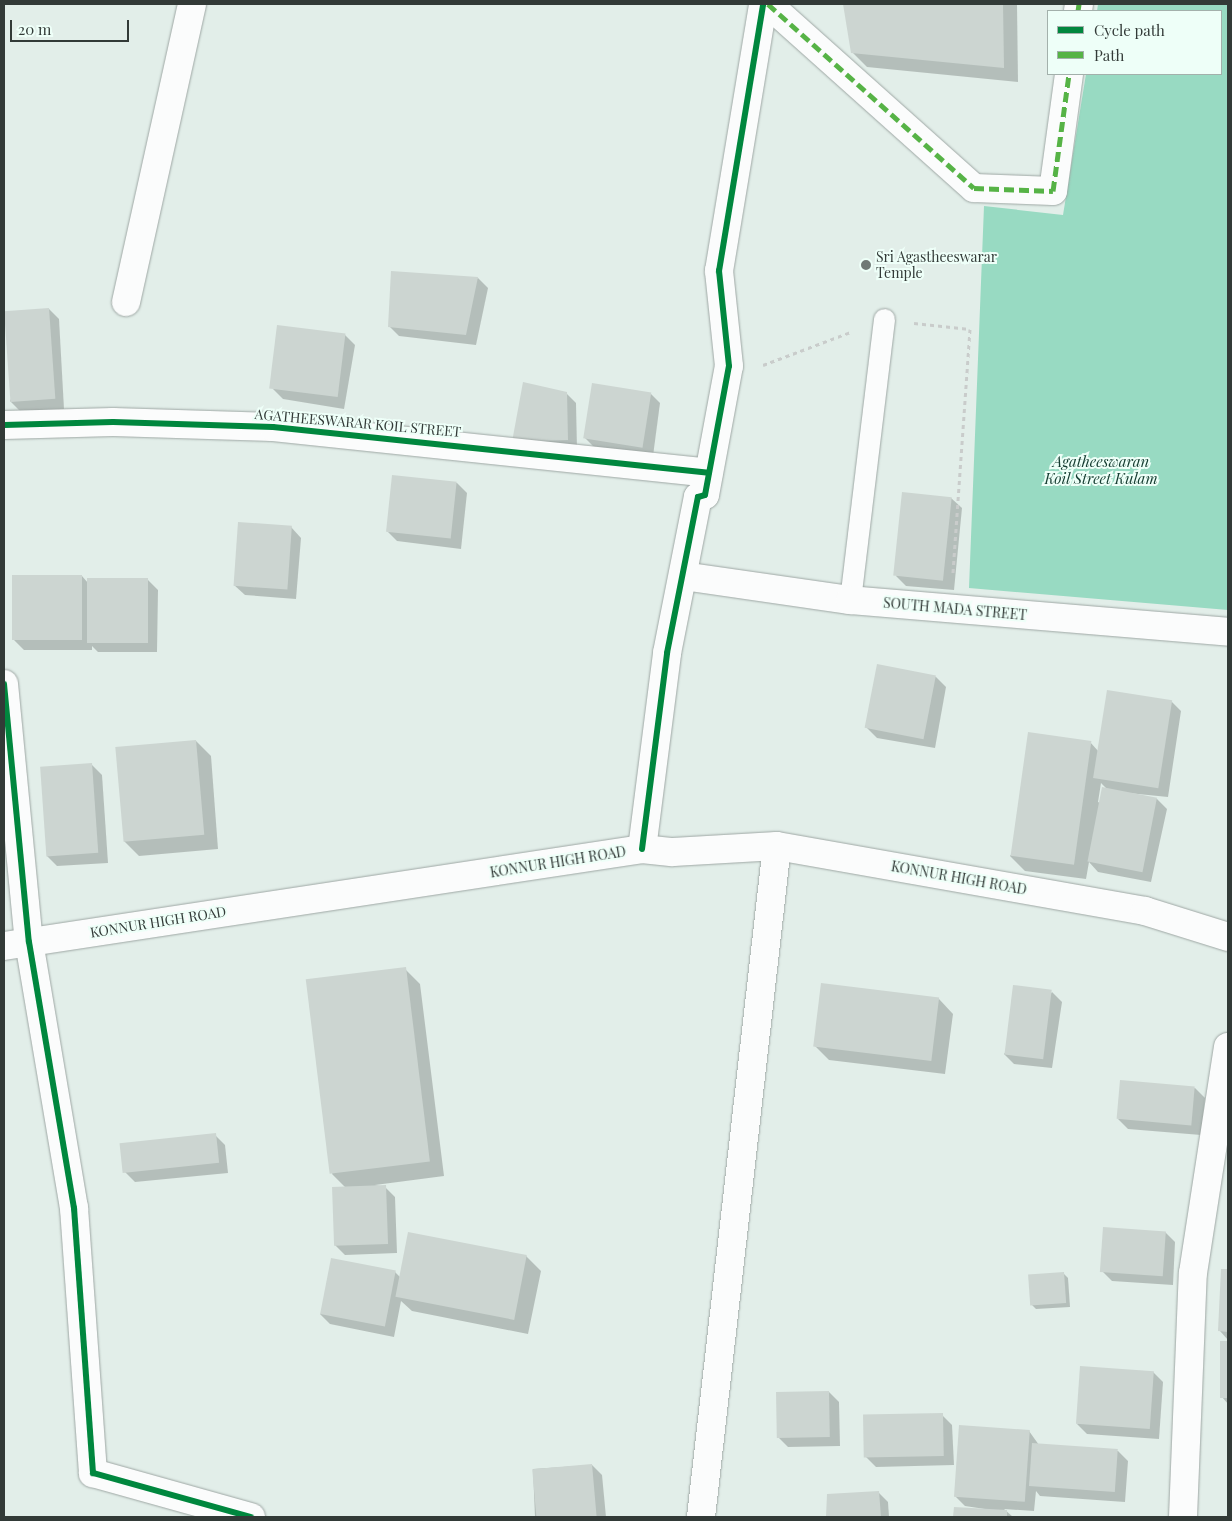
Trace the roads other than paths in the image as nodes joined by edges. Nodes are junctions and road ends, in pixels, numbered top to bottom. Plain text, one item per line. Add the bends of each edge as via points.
1 (192, 4) edge
2 (764, 4) edge
3 (768, 4) edge
4 (1069, 75) edge
5 (126, 302) dead end
6 (884, 319) dead end
7 (4, 425) edge
8 (709, 473) junction
9 (683, 576) junction
10 (850, 600) junction
11 (1228, 632) edge
12 (4, 684) edge
13 (777, 846) junction
14 (642, 849) junction
15 (1228, 937) edge
16 (16, 944) edge
17 (1228, 1047) edge
18 (251, 1517) edge
19 (701, 1517) edge
20 (1183, 1517) edge

1 - 5 street
2 - 8 street via 719,271 729,366
3 - 4 street via 974,188 1053,191
6 - 10 lane
7 - 8 street, AGATHEESWARAR KOIL STREET via 113,422 273,427
8 - 9 street via 704,495 698,497
9 - 10 street, SOUTH MADA STREET
9 - 14 street via 667,653
10 - 11 street, SOUTH MADA STREET
12 - 16 street
13 - 14 street, KONNUR HIGH ROAD via 673,852
13 - 15 street, KONNUR HIGH ROAD via 1145,911
13 - 19 street
14 - 16 street, KONNUR HIGH ROAD
16 - 18 street via 74,1208 94,1473
17 - 20 street via 1193,1273

